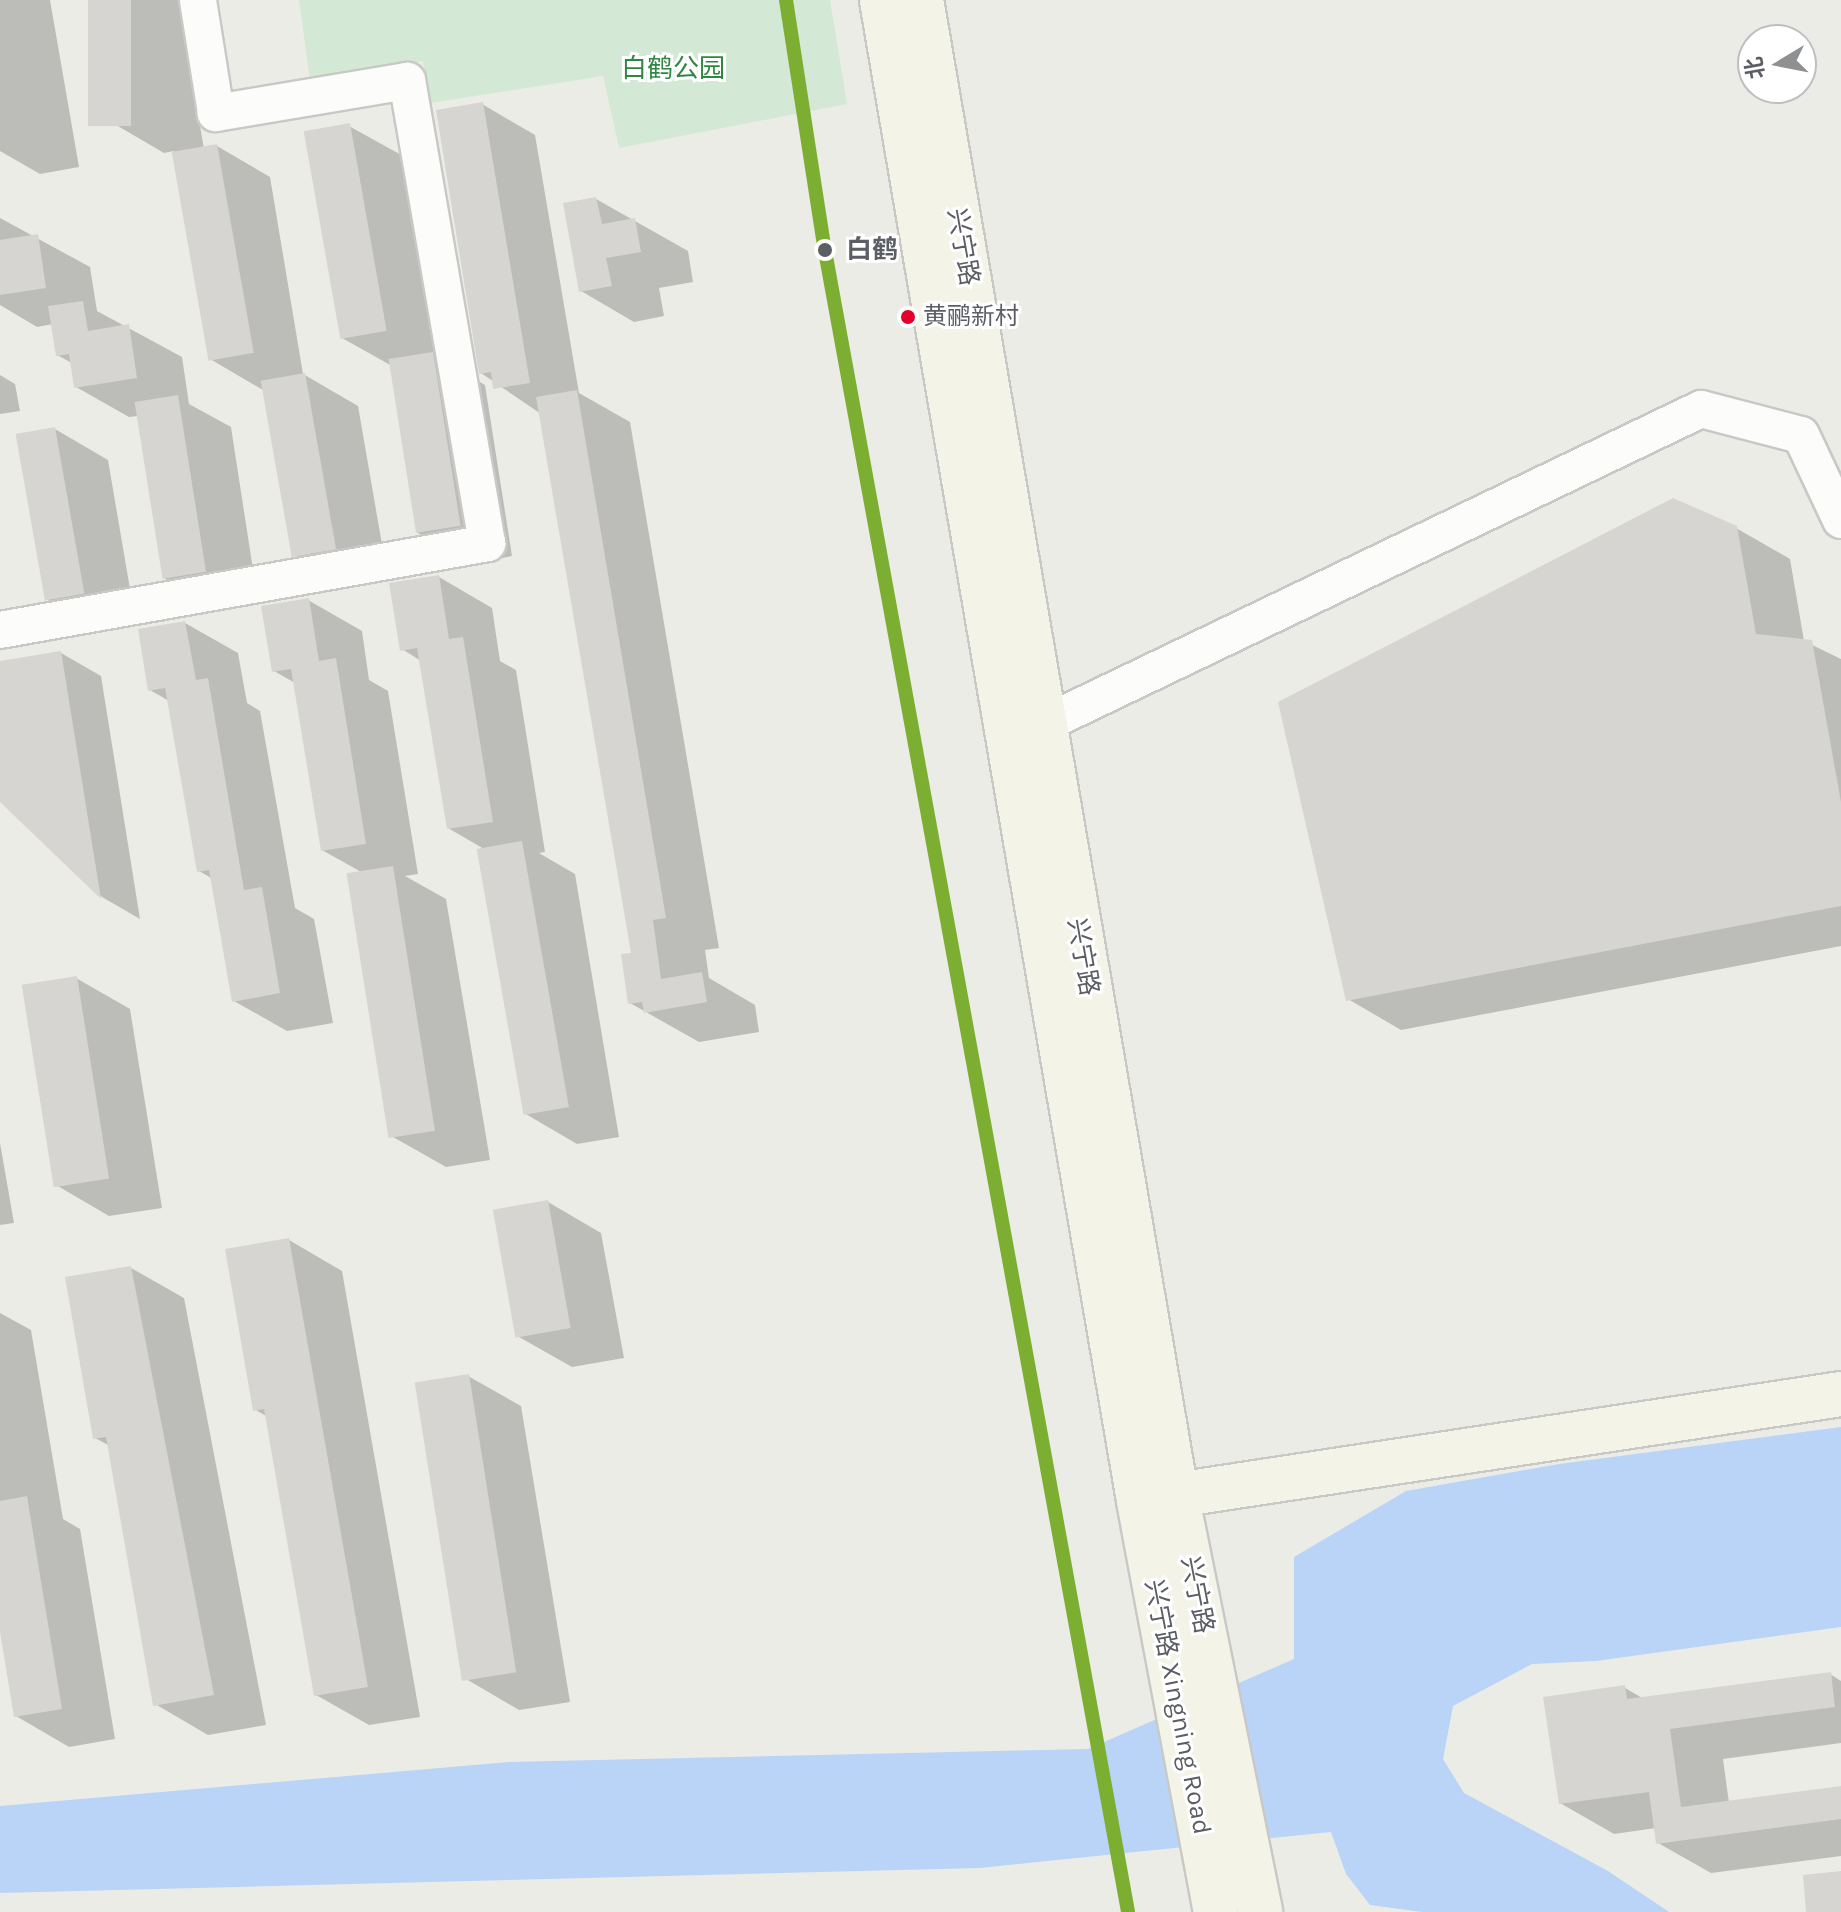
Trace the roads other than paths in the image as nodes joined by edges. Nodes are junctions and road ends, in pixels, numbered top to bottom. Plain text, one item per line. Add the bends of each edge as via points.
1 (198, 0) edge
2 (882, 0) edge
3 (921, 0) edge
4 (1841, 520) edge
5 (0, 630) edge
6 (1026, 732) junction
7 (1841, 1394) edge
8 (1158, 1498) junction
9 (1216, 1912) edge
10 (1260, 1912) edge

1 - 5 lane via 216,113 407,81 487,543
2 - 6 main road, 兴宁路
3 - 6 main road, 兴宁路
4 - 6 lane via 1801,435 1701,409
6 - 8 main road, 兴宁路
7 - 8 main road
8 - 9 main road, 兴宁路 Xingning Road
8 - 10 main road, 兴宁路

